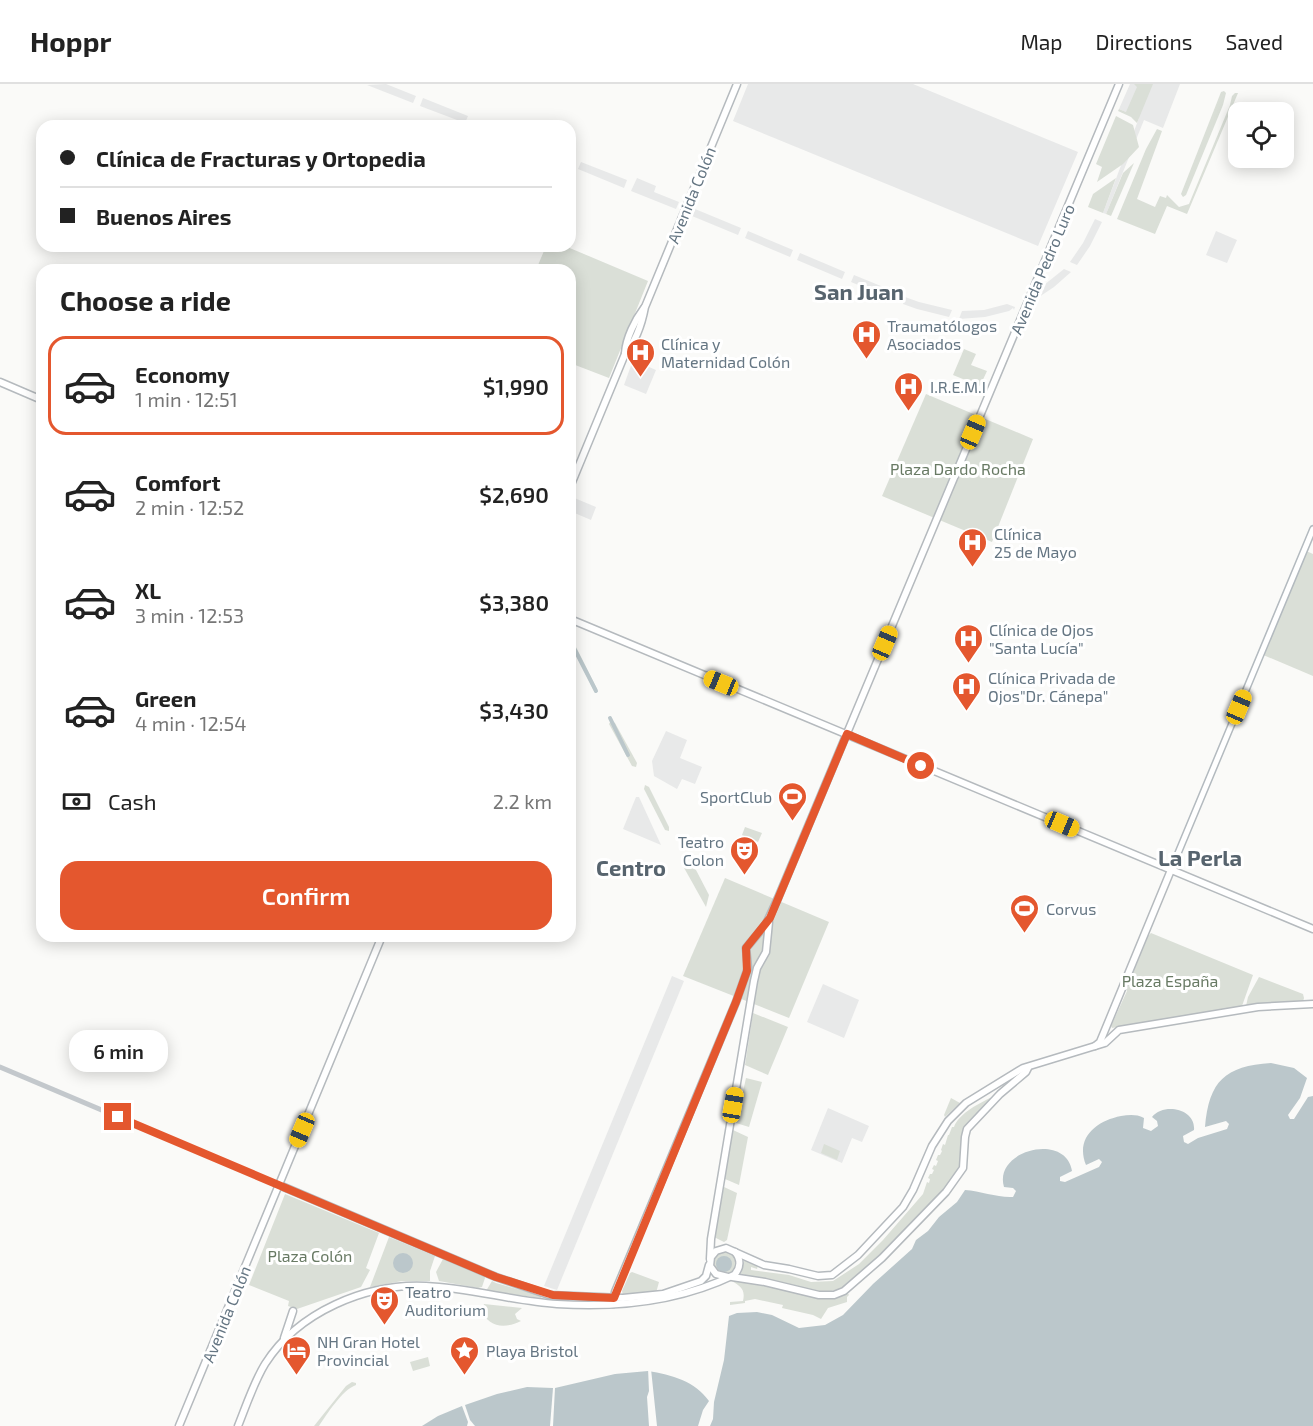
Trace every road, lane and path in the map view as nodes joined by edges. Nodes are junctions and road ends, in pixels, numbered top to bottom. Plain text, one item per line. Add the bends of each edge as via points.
1 (737, 84) edge
2 (1119, 84) edge
3 (645, 306) junction
4 (625, 353) junction
5 (0, 382) edge
6 (36, 397) edge
7 (576, 472) edge
8 (1313, 529) edge
9 (576, 621) edge
10 (847, 734) junction
11 (1171, 870) junction
12 (770, 918) junction
13 (1313, 928) edge
14 (380, 942) edge
15 (750, 942) junction
16 (766, 949) junction
17 (747, 954) junction
18 (763, 957) junction
19 (746, 976) junction
20 (754, 981) junction
21 (1313, 1004) edge
22 (1091, 1048) junction
23 (0, 1066) edge
24 (1028, 1068) junction
25 (993, 1086) junction
26 (1000, 1094) junction
27 (279, 1185) junction
28 (711, 1239) junction
29 (726, 1248) junction
30 (734, 1252) junction
31 (710, 1262) junction
32 (730, 1277) junction
33 (613, 1301) junction
34 (293, 1311) dead end
35 (283, 1341) junction
36 (179, 1426) edge
37 (238, 1426) edge

1 - 3 main road, Avenida Colón
2 - 10 main road, Avenida Pedro Luro
3 - 4 main road, Avenida Colón
3 - 4 main road, Avenida Colón via 631,348
4 - 7 main road, Avenida Colón
5 - 6 main road
8 - 11 main road
9 - 10 main road
10 - 11 main road
10 - 12 main road, Avenida Pedro Luro
11 - 13 main road
11 - 22 main road via 1100,1042
12 - 15 main road, Avenida Pedro Luro
12 - 16 main road, Avenida Pedro Luro
14 - 27 main road, Avenida Colón
15 - 16 main road via 761,941
15 - 17 main road
16 - 18 main road
17 - 18 main road via 755,960
17 - 19 main road
18 - 20 main road
19 - 20 main road via 751,974
19 - 33 main road
20 - 28 main road
21 - 22 main road via 1258,1007 1119,1030 1108,1042
22 - 24 main road
23 - 27 street
24 - 25 main road
24 - 26 main road
25 - 26 main road
25 - 30 main road via 973,1097 953,1116 932,1146 903,1207 858,1255 834,1273 818,1276 768,1266
26 - 32 main road via 966,1130 963,1168 951,1187 844,1291 819,1295
27 - 33 main road via 496,1277 549,1295
27 - 36 main road, Avenida Colón
28 - 29 main road
28 - 31 main road
29 - 30 main road
29 - 31 main road via 716,1251
30 - 32 main road via 739,1264
31 - 32 main road via 716,1274
31 - 33 main road via 705,1278 691,1285
32 - 33 main road via 671,1298
33 - 35 main road via 554,1304 436,1287 401,1287 356,1296 303,1323
34 - 35 main road
35 - 37 main road via 265,1364

